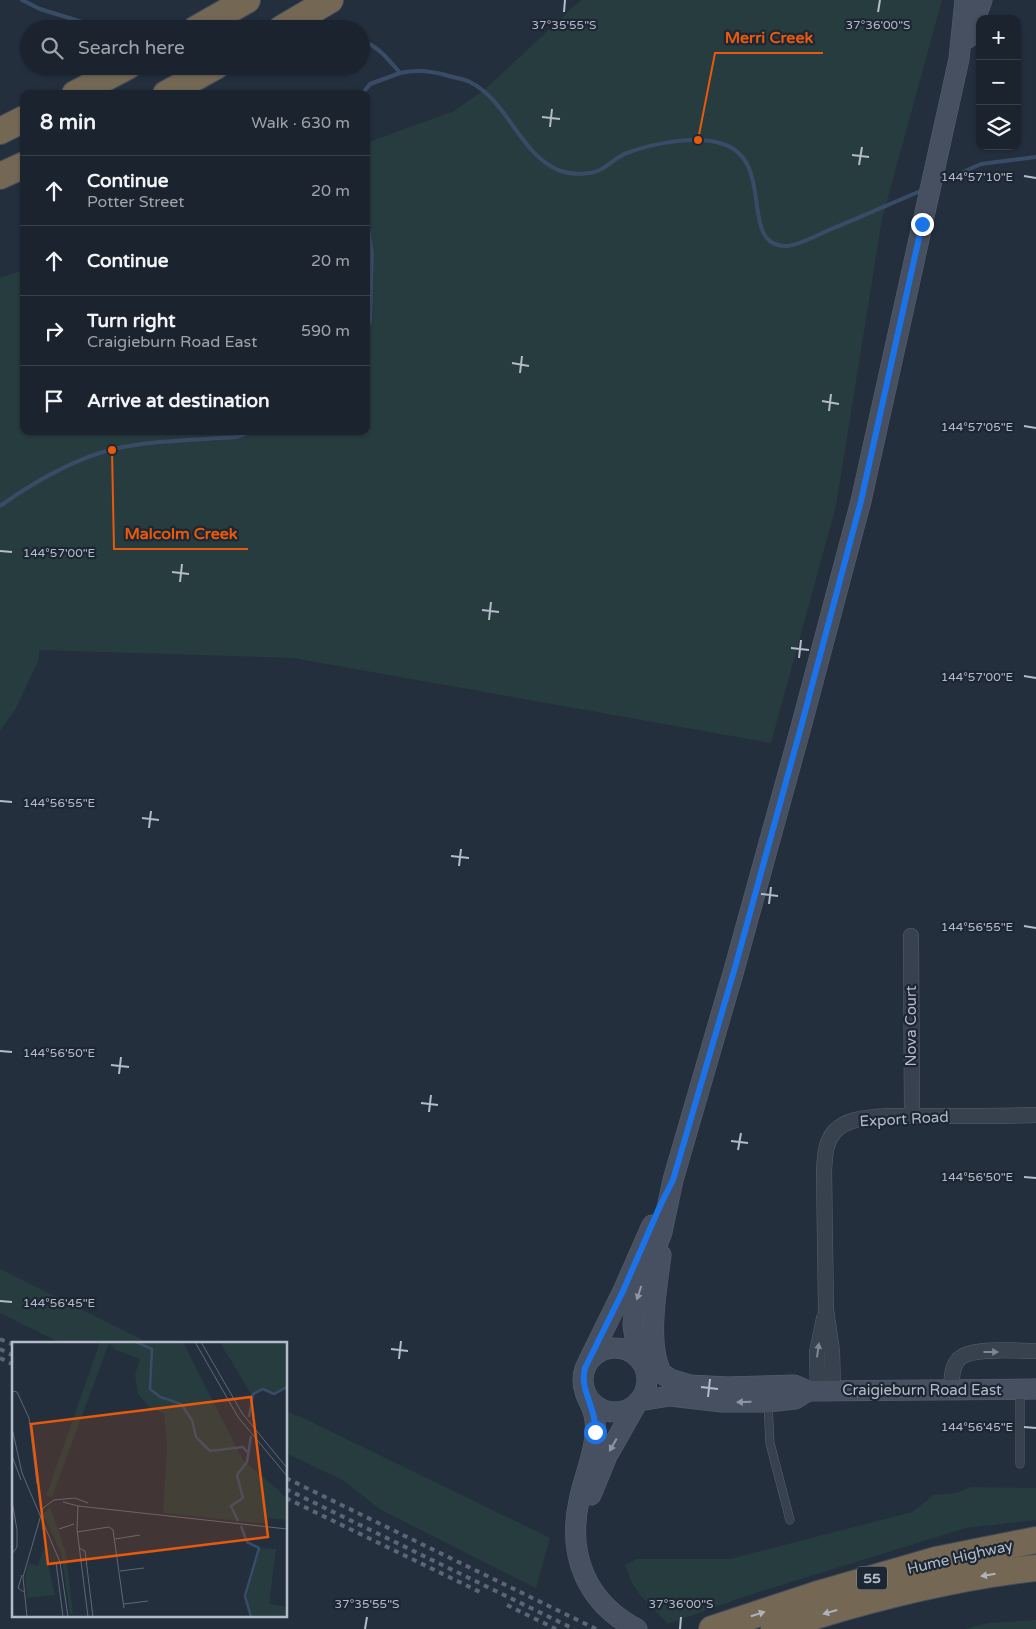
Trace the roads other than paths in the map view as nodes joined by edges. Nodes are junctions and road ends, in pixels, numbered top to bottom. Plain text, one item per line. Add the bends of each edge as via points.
1 (247, 0) edge
2 (330, 0) edge
3 (965, 0) edge
4 (982, 0) edge
5 (212, 20) edge
6 (297, 20) edge
7 (959, 58) junction
8 (112, 75) edge
9 (201, 75) edge
10 (83, 90) edge
11 (173, 90) edge
12 (20, 121) edge
13 (0, 130) edge
14 (20, 167) edge
15 (0, 176) edge
16 (911, 936) dead end
17 (1036, 1115) edge
18 (912, 1116) junction
19 (673, 1180) junction
20 (666, 1219) junction
21 (1036, 1351) edge
22 (639, 1357) junction
23 (587, 1364) junction
24 (662, 1374) junction
25 (1028, 1389) edge
26 (951, 1390) junction
27 (820, 1391) junction
28 (586, 1395) junction
29 (638, 1402) junction
30 (768, 1402) junction
31 (1020, 1464) dead end
32 (790, 1520) dead end
33 (1036, 1540) edge
34 (580, 1561) junction
35 (1036, 1568) edge
36 (637, 1629) edge
37 (712, 1629) edge
38 (774, 1629) edge

1 - 5 highway
2 - 6 highway
3 - 7 main road
4 - 7 main road
7 - 19 main road via 861,501 778,811
8 - 10 highway
9 - 11 highway
12 - 13 highway
14 - 15 highway
16 - 18 street, Nova Court
17 - 18 street, Export Road
18 - 27 street, Export Road via 854,1121 835,1131 828,1142 824,1171 826,1310 832,1351
19 - 20 main road
19 - 23 main road
20 -> 22 main road via 635,1304 633,1325
20 - 24 main road via 656,1291 654,1353
26 -> 21 street via 953,1369 968,1353
22 - 23 main road via 625,1349 608,1348 594,1355
22 - 24 main road, Craigieburn Road East
22 - 29 main road via 648,1380
23 - 28 main road via 583,1373
24 - 27 main road, Craigieburn Road East via 690,1385 794,1385
25 - 26 main road, Craigieburn Road East
25 - 31 lane
26 - 27 main road, Craigieburn Road East
27 - 30 main road, Craigieburn Road East via 795,1399
28 - 29 main road via 595,1405 612,1412 626,1410
28 - 34 main road via 593,1408 596,1426 577,1512
30 -> 29 main road, Craigieburn Road East via 722,1402 674,1396
29 -> 34 main road via 607,1456 594,1487 583,1526
30 - 32 lane via 770,1443
37 -> 33 highway, Hume Highway / 55 via 936,1560
34 - 36 main road via 589,1586 599,1600
35 -> 38 highway, Hume Highway / 55 via 889,1595

